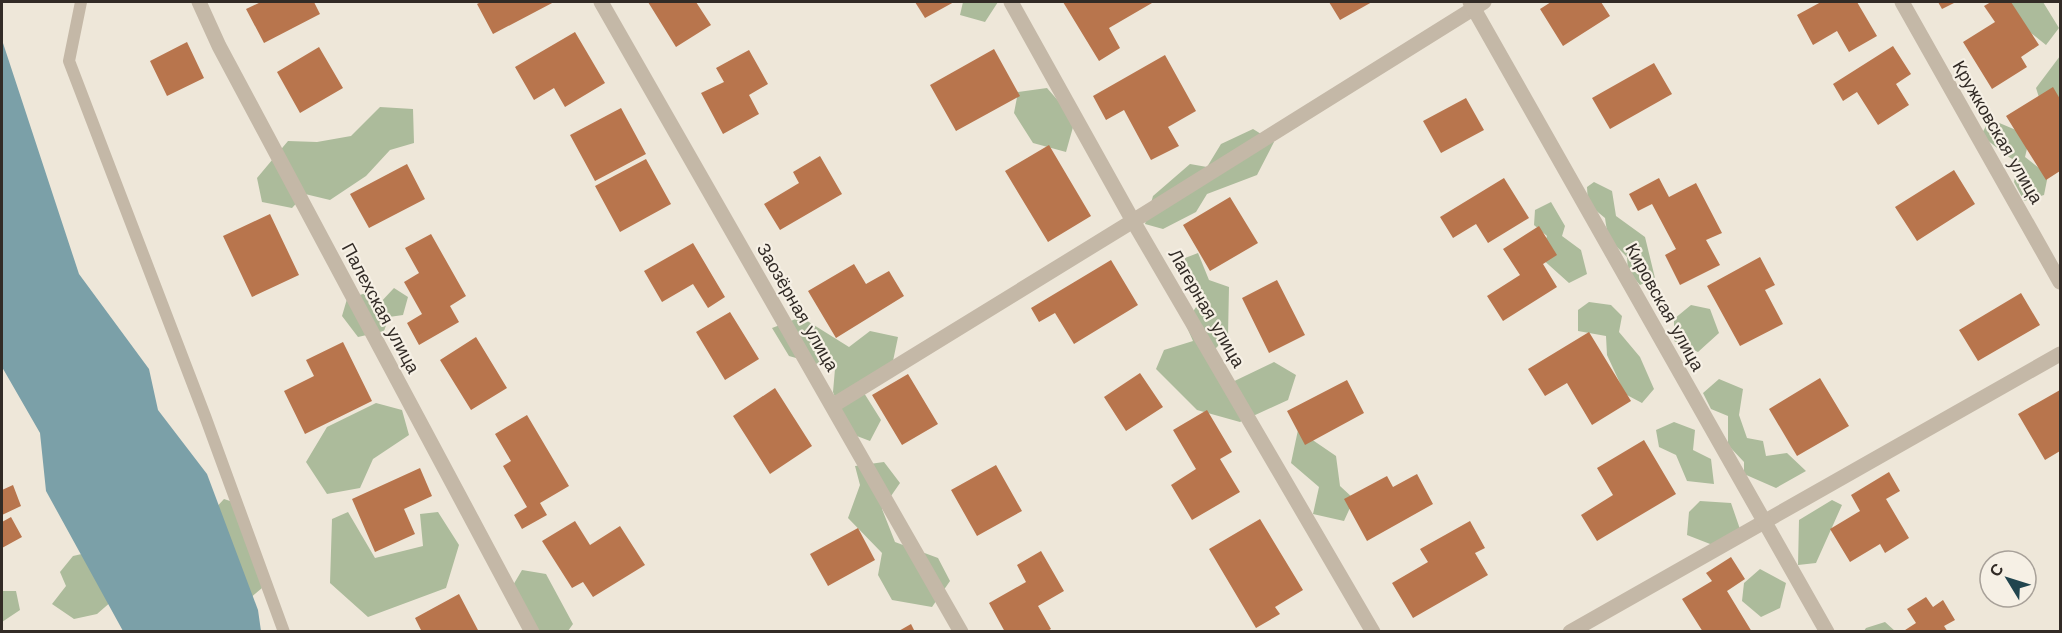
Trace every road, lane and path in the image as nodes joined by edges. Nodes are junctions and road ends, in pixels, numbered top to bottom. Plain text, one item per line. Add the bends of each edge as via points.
1 (81, 2) edge
2 (199, 2) edge
3 (601, 2) edge
4 (1011, 2) edge
5 (1902, 2) edge
6 (1476, 4) edge
7 (1133, 221) junction
8 (2061, 282) edge
9 (2061, 354) edge
10 (832, 406) junction
11 (1764, 522) junction
12 (284, 632) edge
13 (532, 632) edge
14 (960, 632) edge
15 (1373, 632) edge
16 (1570, 632) edge
17 (1827, 632) edge

1 - 12 lane via 69,61
2 - 13 street, Палехская улица via 224,56
3 - 10 street, Заозёрная улица
4 - 7 street, Лагерная улица
5 - 8 street, Кружковская улица
6 - 7 street
6 - 11 street, Кировская улица
7 - 10 street
7 - 15 street, Лагерная улица
9 - 11 street
10 - 14 street, Заозёрная улица
11 - 16 street
11 - 17 street, Кировская улица

